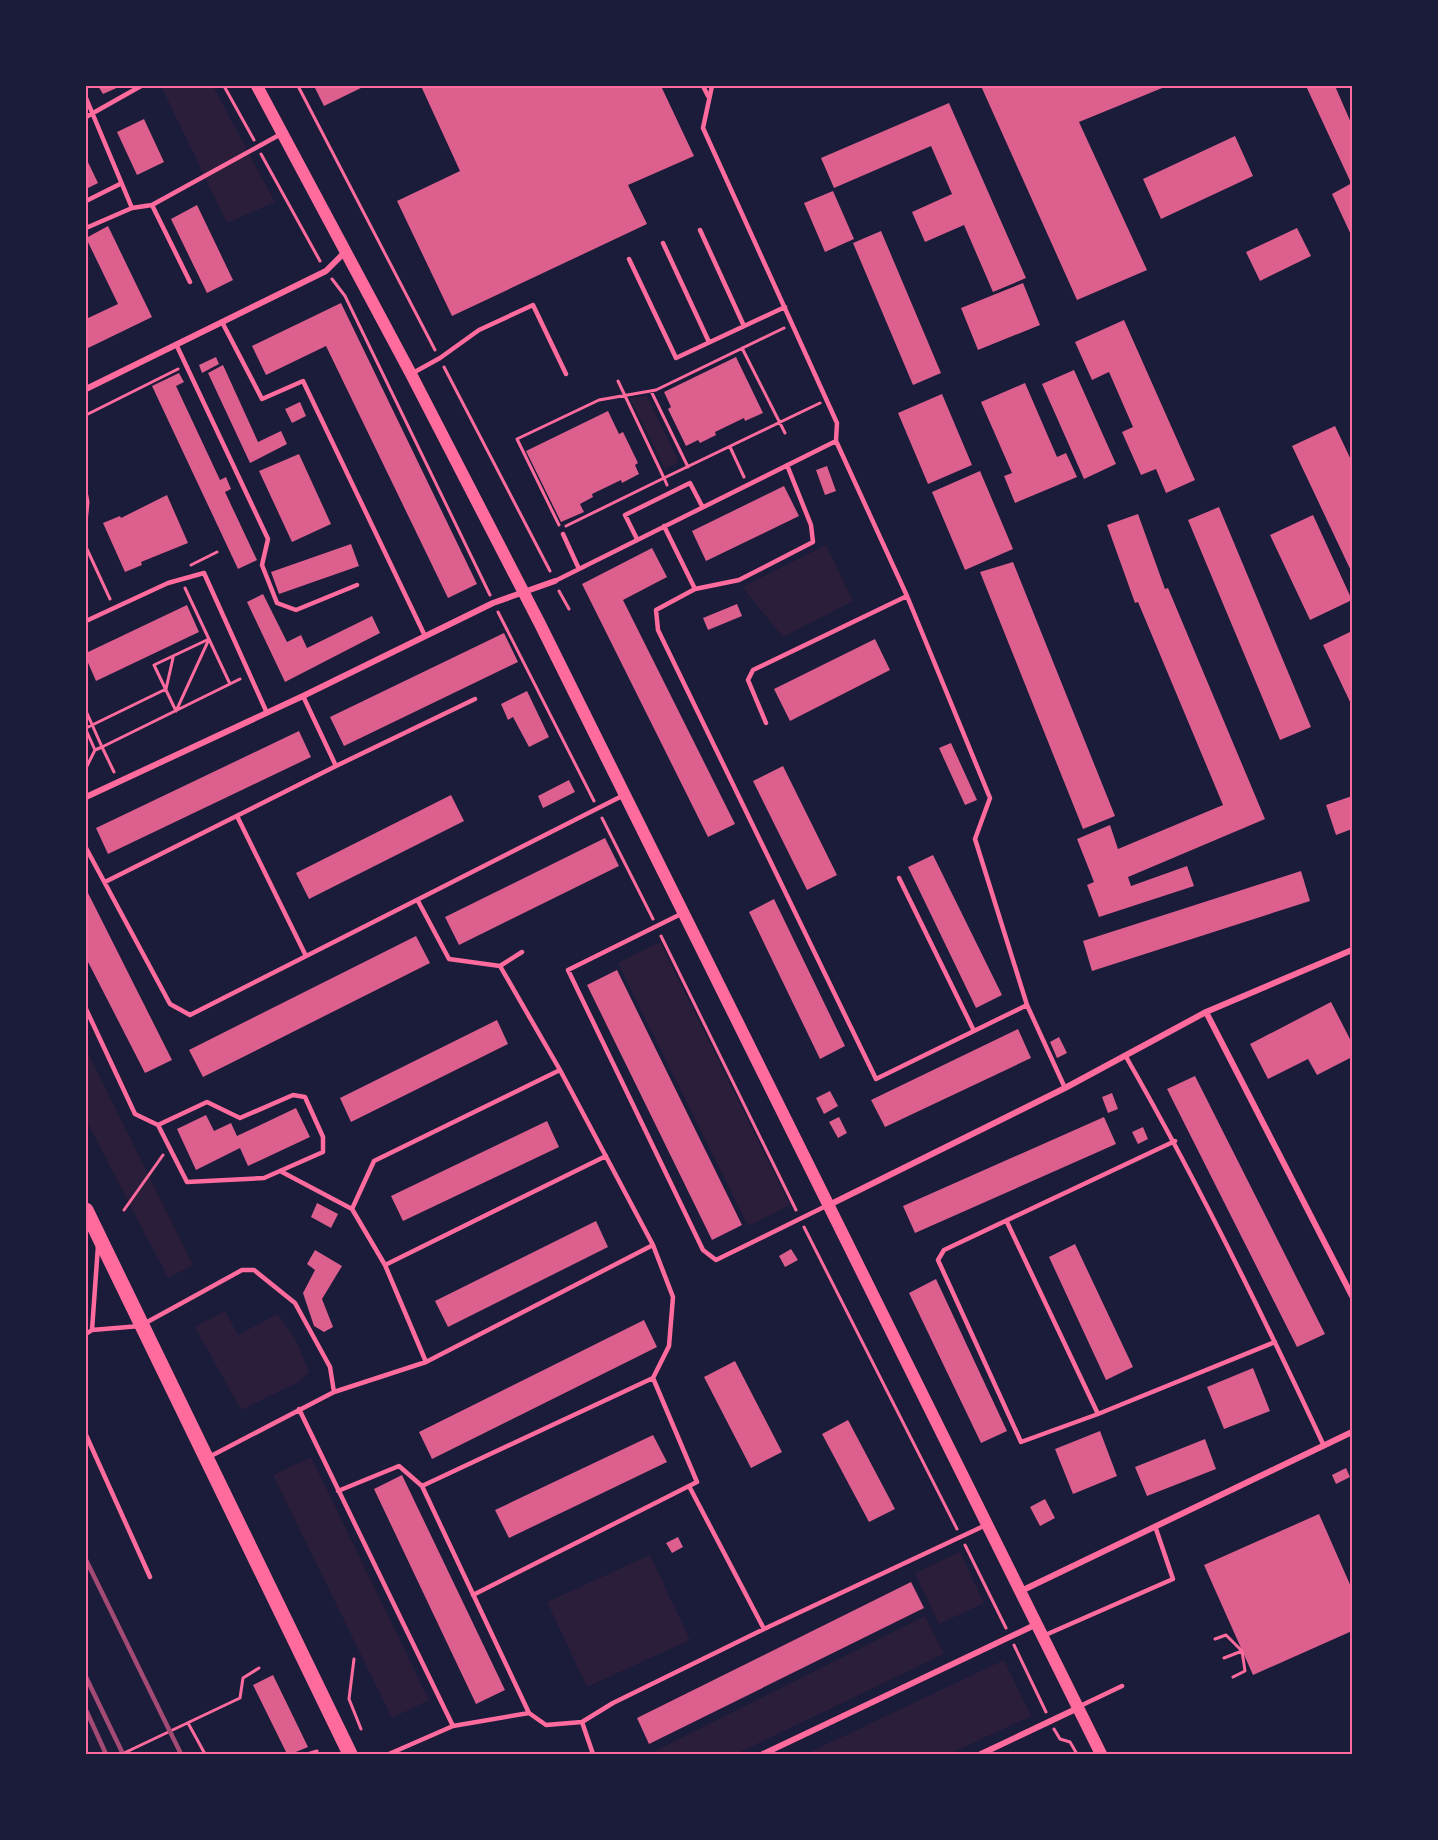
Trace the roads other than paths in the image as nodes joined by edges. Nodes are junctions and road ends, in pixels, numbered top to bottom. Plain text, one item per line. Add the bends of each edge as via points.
1 (141, 86) edge
2 (257, 86) edge
3 (703, 86) edge
4 (712, 86) edge
5 (708, 96) junction
6 (86, 98) edge
7 (93, 114) junction
8 (86, 117) edge
9 (284, 133) junction
10 (120, 184) junction
11 (86, 201) edge
12 (152, 205) junction
13 (132, 208) junction
14 (86, 228) edge
15 (700, 230) dead end
16 (663, 243) dead end
17 (346, 251) junction
18 (629, 260) dead end
19 (190, 282) dead end
20 (785, 307) junction
21 (222, 322) junction
22 (744, 326) junction
23 (709, 342) junction
24 (176, 344) junction
25 (411, 374) junction
26 (566, 374) dead end
27 (86, 389) edge
28 (836, 441) junction
29 (787, 465) junction
30 (702, 506) junction
31 (664, 526) junction
32 (562, 534) dead end
33 (637, 539) junction
34 (579, 569) junction
35 (555, 581) joint
36 (357, 585) dead end
37 (694, 588) junction
38 (524, 592) junction
39 (907, 596) junction
40 (86, 621) edge
41 (425, 636) junction
42 (303, 696) junction
43 (475, 699) dead end
44 (267, 713) junction
45 (766, 723) dead end
46 (336, 766) junction
47 (624, 795) junction
48 (86, 797) edge
49 (237, 816) junction
50 (86, 848) edge
51 (899, 878) dead end
52 (105, 882) junction
53 (418, 901) junction
54 (683, 913) junction
55 (1353, 950) edge
56 (522, 952) dead end
57 (306, 956) junction
58 (500, 966) junction
59 (1027, 1005) junction
60 (86, 1009) edge
61 (1206, 1012) junction
62 (974, 1031) junction
63 (1125, 1055) junction
64 (560, 1070) junction
65 (1065, 1088) junction
66 (158, 1125) junction
67 (1175, 1141) junction
68 (606, 1156) junction
69 (282, 1171) junction
70 (829, 1205) junction
71 (352, 1209) junction
72 (86, 1210) edge
73 (1007, 1222) junction
74 (99, 1238) junction
75 (653, 1245) junction
76 (385, 1265) junction
77 (1353, 1296) edge
78 (140, 1326) junction
79 (92, 1330) junction
80 (86, 1334) edge
81 (1275, 1342) junction
82 (426, 1362) junction
83 (653, 1378) junction
84 (334, 1392) junction
85 (299, 1409) junction
86 (1098, 1414) junction
87 (1353, 1432) edge
88 (86, 1435) edge
89 (1324, 1446) junction
90 (206, 1458) junction
91 (422, 1486) junction
92 (689, 1486) junction
93 (338, 1491) junction
94 (987, 1524) junction
95 (1155, 1526) junction
96 (150, 1577) dead end
97 (1021, 1591) junction
98 (473, 1595) junction
99 (1037, 1623) junction
100 (764, 1629) junction
101 (1043, 1636) junction
102 (1122, 1686) dead end
103 (1078, 1708) junction
104 (529, 1713) junction
105 (582, 1722) junction
106 (453, 1726) junction
107 (350, 1755) edge
108 (389, 1755) edge
109 (593, 1755) edge
110 (763, 1755) edge
111 (981, 1755) edge
112 (1101, 1755) edge

1 - 7 lane
2 - 9 main road
3 - 5 lane
4 - 5 lane
5 - 20 lane via 703,128
6 - 7 lane
7 - 8 lane
7 - 10 lane
9 - 12 lane
9 - 17 main road
10 - 11 lane
10 - 13 lane
12 - 13 lane
12 - 19 lane
13 - 14 lane
15 - 22 lane
16 - 23 lane
17 - 21 street via 326,271
17 - 25 main road
18 - 23 lane via 676,358
20 - 22 lane
20 - 28 lane via 837,423
21 - 24 street
21 - 41 lane via 262,399 303,381
22 - 23 lane
24 - 27 street
24 - 36 lane via 268,538 262,565 277,603 296,610
25 - 26 lane via 479,330 533,305
25 - 38 main road
28 - 29 lane
28 - 39 lane
29 - 30 lane
29 - 37 lane via 811,525 813,542 739,580
30 - 31 lane
30 - 33 lane via 690,483 625,515
31 - 33 lane
31 - 37 lane
32 - 34 lane
33 - 34 lane
34 - 35 lane
35 - 38 street
37 - 62 lane via 656,610 658,630 876,1079
38 - 41 street
38 - 47 main road
39 - 45 lane via 753,670 748,680
39 - 59 lane via 990,798 975,839
40 - 44 lane via 168,583 204,573
41 - 42 street
42 - 44 street
42 - 46 lane
43 - 46 lane
44 - 48 street
46 - 49 lane
47 - 53 lane
47 - 54 main road
49 - 52 lane
49 - 57 lane
50 - 52 lane
51 - 62 lane
52 - 57 lane via 170,1004 190,1015
53 - 57 lane
53 - 58 lane via 449,959
54 - 70 main road
54 - 70 lane via 568,970 703,1250 716,1260
55 - 61 street
56 - 58 lane
58 - 64 lane
59 - 62 lane
59 - 65 lane
60 - 66 lane via 135,1114
61 - 63 street
61 - 77 street
63 - 65 street
63 - 67 lane
64 - 68 lane
64 - 71 lane via 374,1161
65 - 70 street
66 - 69 lane via 187,1182 264,1178
66 - 69 lane via 207,1102 240,1118 293,1095 305,1097 323,1137 323,1152
67 - 73 lane
67 - 81 lane
68 - 75 lane
68 - 76 lane
69 - 71 lane
70 - 94 main road
71 - 76 lane
72 - 74 highway
73 - 86 lane
73 - 86 lane via 944,1250 938,1260 1022,1442
74 - 78 highway
74 - 79 lane
75 - 82 lane
75 - 83 lane via 673,1297 669,1346
76 - 82 lane
78 - 79 lane
78 - 84 lane via 242,1270 254,1270 295,1303 330,1367
78 - 90 highway
79 - 80 lane
81 - 86 lane
81 - 89 lane
82 - 84 lane
83 - 91 lane
83 - 92 lane via 697,1482
84 - 85 lane
85 - 90 lane
85 - 93 lane
87 - 89 street
88 - 96 lane
89 - 95 street
90 - 107 highway
91 - 93 lane via 399,1466
91 - 98 lane
92 - 98 lane
92 - 100 lane
93 - 106 lane
94 - 97 main road
94 - 100 lane
95 - 97 street
95 - 101 lane via 1173,1579
97 - 99 main road
98 - 104 lane
99 - 101 main road
99 - 110 street
100 - 105 lane
101 - 103 main road
102 - 103 lane
103 - 111 street
103 - 112 main road
104 - 105 lane via 546,1725
104 - 106 lane
105 - 109 lane
106 - 108 lane

